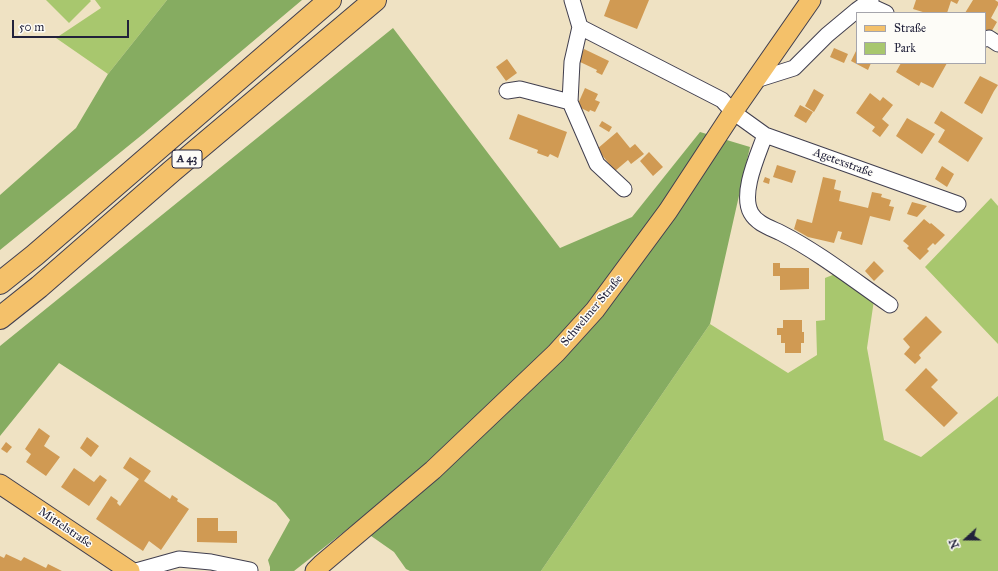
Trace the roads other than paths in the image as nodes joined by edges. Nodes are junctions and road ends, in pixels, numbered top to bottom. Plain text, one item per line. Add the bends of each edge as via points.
1 (330, 0) edge
2 (374, 0) edge
3 (572, 0) edge
4 (811, 0) edge
5 (868, 2) edge
6 (884, 12) edge
7 (580, 27) junction
8 (986, 39) edge
9 (998, 44) edge
10 (756, 80) junction
11 (507, 91) dead end
12 (570, 102) junction
13 (733, 112) junction
14 (765, 134) junction
15 (624, 189) dead end
16 (958, 204) dead end
17 (0, 283) edge
18 (890, 305) dead end
19 (0, 318) edge
20 (0, 484) edge
21 (250, 570) edge
22 (130, 571) edge
23 (136, 571) edge
24 (314, 571) edge

1 - 17 highway, A 43
2 - 19 highway, A 43
3 - 7 street
4 - 10 main road, Schwelmer Straße
5 - 6 street
5 - 10 street via 827,35 794,68
7 - 12 street via 572,62
7 - 13 street, Agetexstraße via 722,100
8 - 9 street
10 - 13 main road, Schwelmer Straße
11 - 12 street via 520,89
12 - 15 street via 597,164
13 - 14 street, Agetexstraße
13 - 24 main road, Schwelmer Straße via 625,271 595,310 556,353 433,470
14 - 16 street, Agetexstraße
14 - 18 street via 750,180 747,201 751,213 757,221 803,244
20 - 22 main road, Mittelstraße
21 - 23 street via 212,562 179,559

